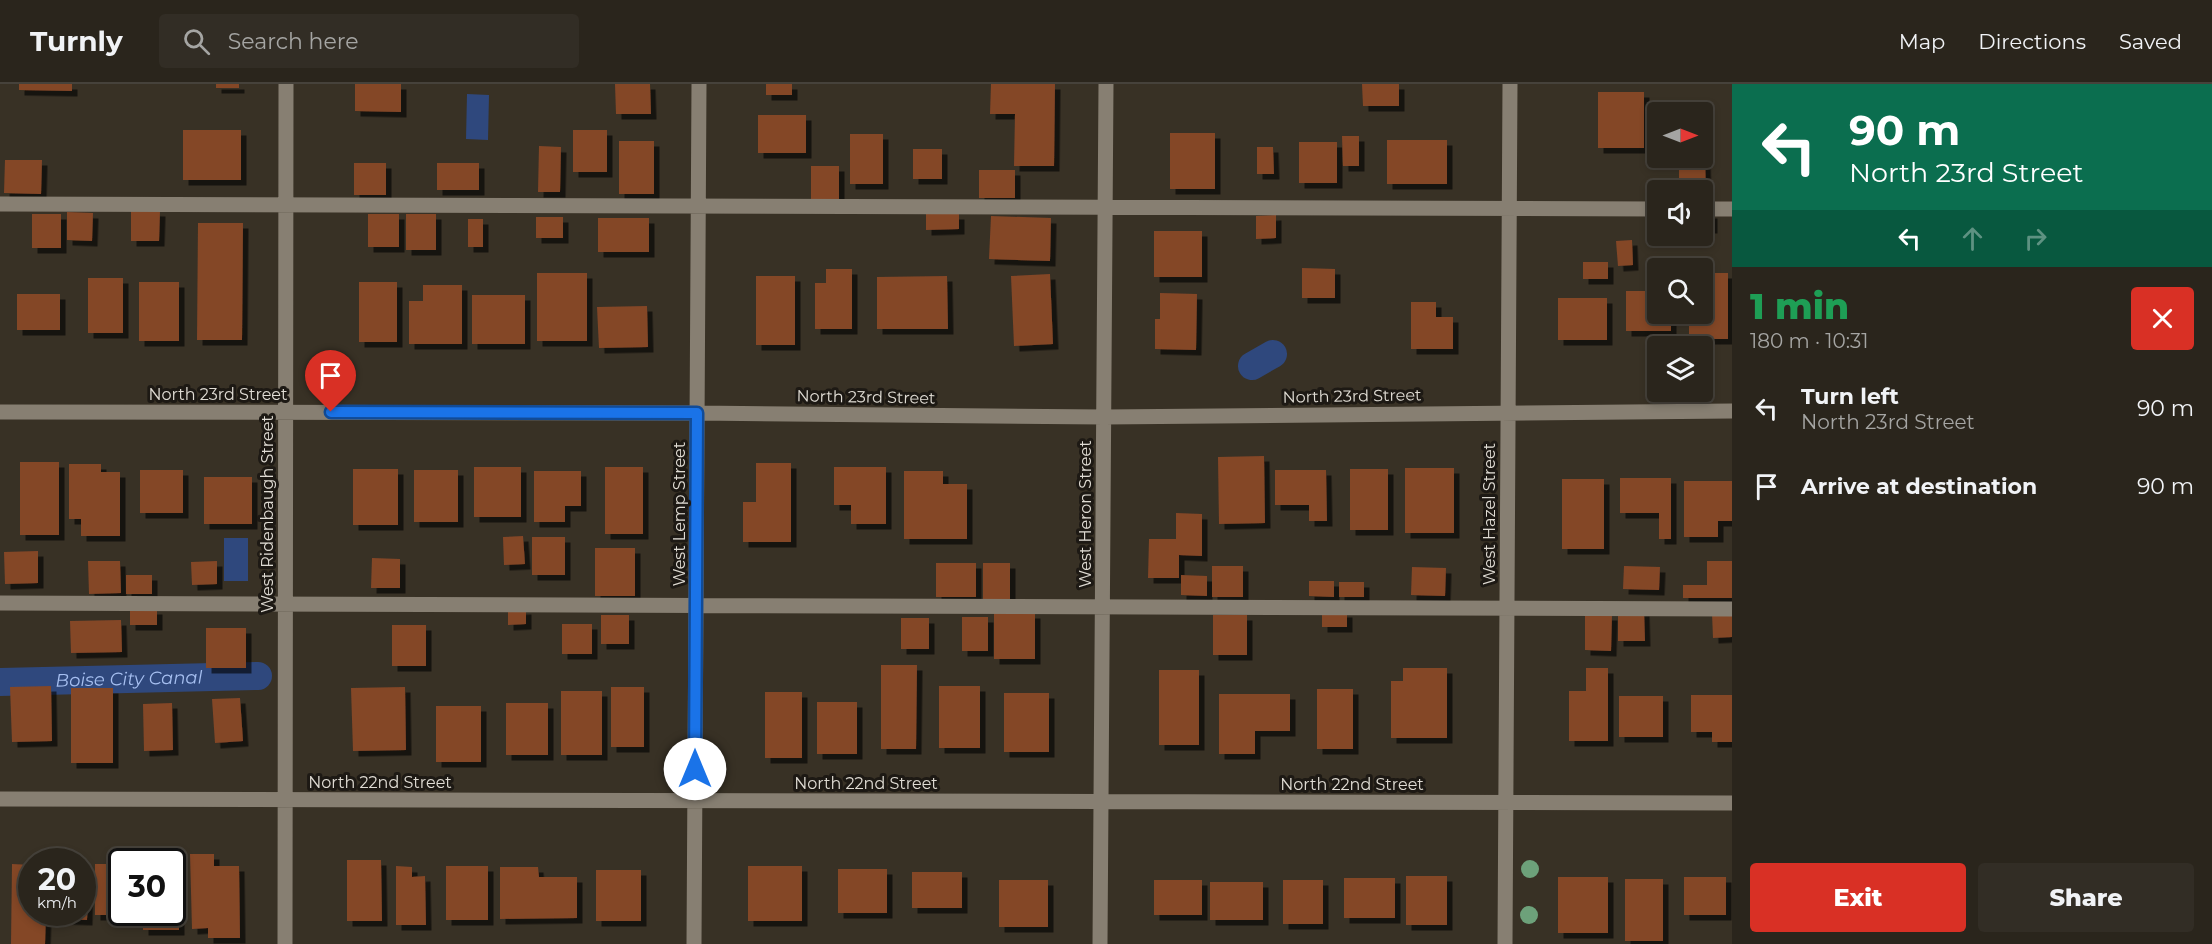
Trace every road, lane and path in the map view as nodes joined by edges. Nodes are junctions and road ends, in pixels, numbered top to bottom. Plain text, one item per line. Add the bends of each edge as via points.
1 (286, 84) edge
2 (699, 84) edge
3 (1106, 84) edge
4 (1510, 84) edge
5 (0, 204) edge
6 (286, 205) junction
7 (1105, 206) junction
8 (698, 207) junction
9 (1510, 208) junction
10 (1647, 208) edge
11 (1713, 209) edge
12 (1732, 209) edge
13 (1732, 411) edge
14 (0, 412) edge
15 (286, 412) junction
16 (697, 413) junction
17 (1508, 413) junction
18 (1104, 417) junction
19 (0, 603) edge
20 (285, 604) junction
21 (696, 605) junction
22 (1102, 607) junction
23 (1507, 608) junction
24 (1732, 609) edge
25 (0, 799) edge
26 (285, 800) junction
27 (695, 801) junction
28 (1101, 802) junction
29 (1506, 803) junction
30 (1732, 803) edge
31 (285, 944) edge
32 (694, 944) edge
33 (1100, 944) edge
34 (1505, 944) edge

1 - 6 street, West Ridenbaugh Street
2 - 8 street, West Lemp Street
3 - 7 street, West Heron Street
4 - 9 street, West Hazel Street
5 - 6 street
6 - 8 street
6 - 15 street, West Ridenbaugh Street
7 - 8 street
7 - 9 street
7 - 18 street, West Heron Street
8 - 16 street, West Lemp Street
9 - 10 street
9 - 17 street, West Hazel Street
11 - 12 street
13 - 17 street, North 23rd Street
14 - 15 street, North 23rd Street
15 - 16 street, North 23rd Street
15 - 20 street, West Ridenbaugh Street
16 - 18 street, North 23rd Street
16 - 21 street, West Lemp Street
17 - 18 street, North 23rd Street
17 - 23 street, West Hazel Street
18 - 22 street, West Heron Street
19 - 20 street
20 - 21 street
20 - 26 street, West Ridenbaugh Street
21 - 22 street
21 - 27 street, West Lemp Street
22 - 23 street
22 - 28 street, West Heron Street
23 - 24 street
23 - 29 street, West Hazel Street
25 - 26 street, North 22nd Street
26 - 27 street, North 22nd Street
26 - 31 street, West Ridenbaugh Street
27 - 28 street, North 22nd Street
27 - 32 street, West Lemp Street
28 - 29 street, North 22nd Street
28 - 33 street, West Heron Street
29 - 30 street, North 22nd Street
29 - 34 street, West Hazel Street

